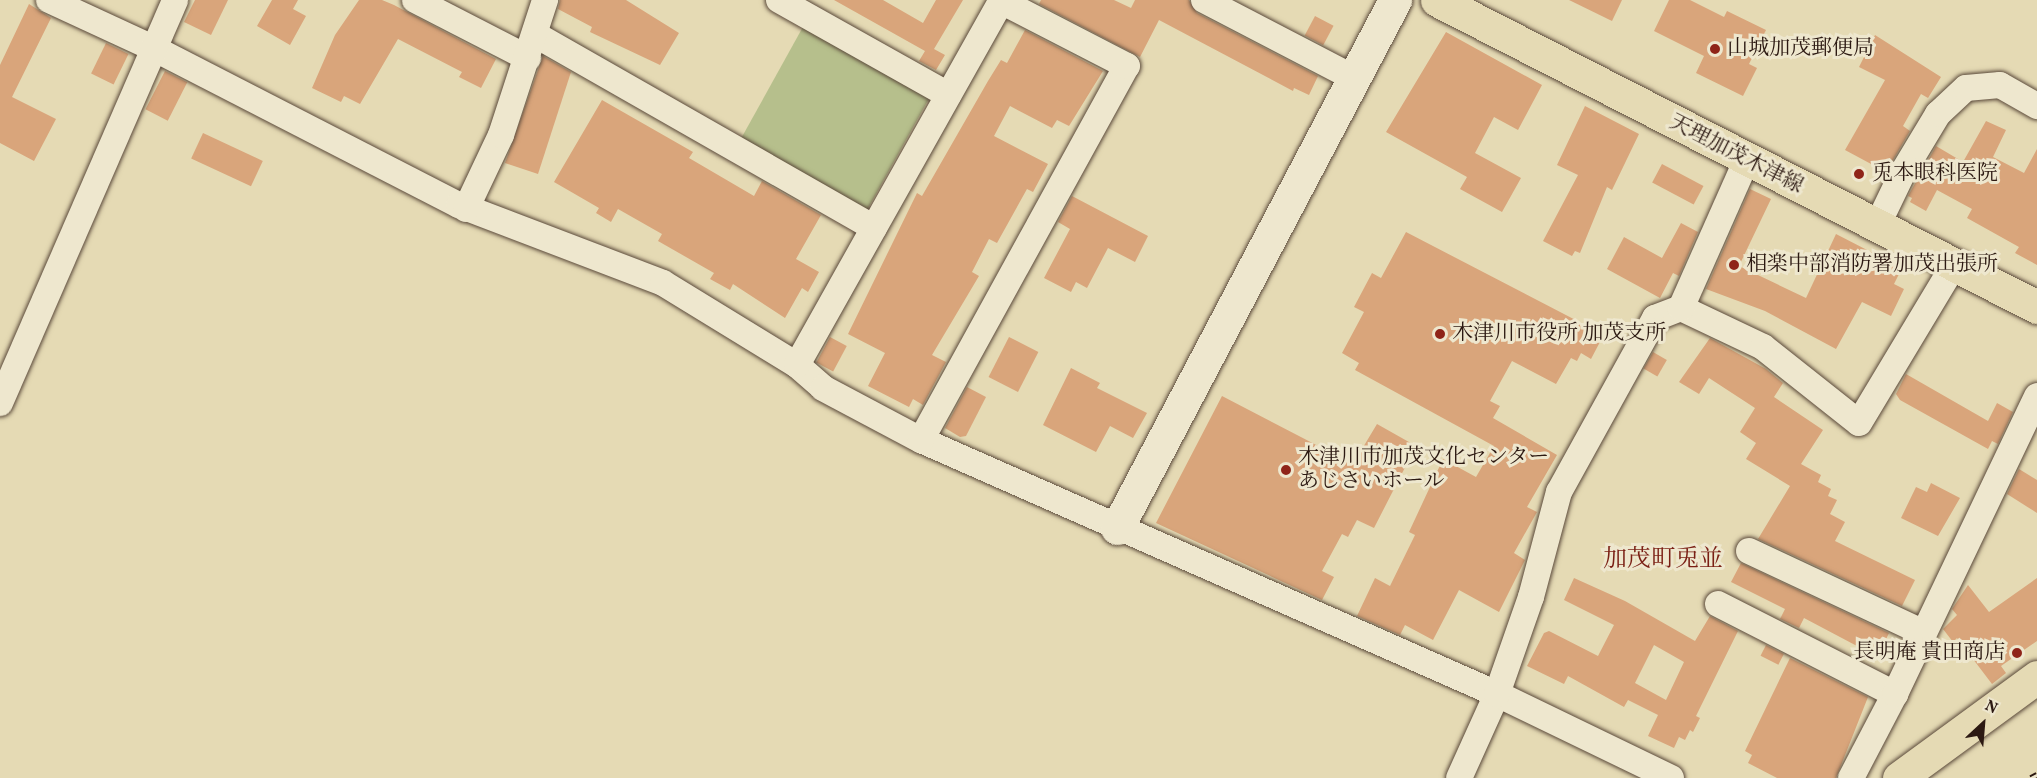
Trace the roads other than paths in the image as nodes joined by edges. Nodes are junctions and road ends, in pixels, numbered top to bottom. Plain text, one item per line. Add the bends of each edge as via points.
1 (49, 0) edge
2 (175, 0) edge
3 (415, 0) edge
4 (545, 0) edge
5 (1001, 0) edge
6 (1204, 0) edge
7 (1395, 0) edge
8 (1437, 0) edge
9 (794, 4) edge
10 (532, 47) junction
11 (154, 49) junction
12 (1354, 78) junction
13 (948, 95) junction
14 (2037, 106) edge
15 (1746, 161) junction
16 (466, 209) junction
17 (1878, 224) junction
18 (873, 228) junction
19 (1955, 263) junction
20 (2037, 307) edge
21 (1681, 308) junction
22 (797, 365) junction
23 (2037, 396) edge
24 (0, 404) edge
25 (921, 440) junction
26 (1117, 528) junction
27 (1749, 551) dead end
28 (1718, 604) dead end
29 (1922, 632) junction
30 (2037, 677) edge
31 (1497, 694) junction
32 (1895, 694) junction
33 (1459, 778) edge
34 (1671, 778) edge
35 (1851, 778) edge
36 (1899, 778) edge

1 - 11 street
2 - 11 street
3 - 10 street
4 - 10 street
5 - 13 street
5 - 25 street via 1127,66
6 - 12 street
7 - 12 street
8 - 15 main road, 天理加茂木津線
9 - 13 street
10 - 16 street via 501,135
10 - 18 street
11 - 16 street
11 - 24 street
12 - 26 street
13 - 18 street
14 - 17 street via 2000,85 1966,88 1938,114
15 - 17 main road, 天理加茂木津線
15 - 21 street
16 - 22 street via 663,283
17 - 19 main road, 天理加茂木津線
18 - 22 street
19 - 20 main road, 天理加茂木津線
19 - 21 street via 1859,423 1763,347
21 - 31 street via 1655,318 1573,462 1559,492 1531,597
22 - 25 street via 823,388
23 - 29 street
25 - 26 street
26 - 31 street
27 - 29 street
28 - 32 street
29 - 32 street
30 - 36 main road
31 - 33 street
31 - 34 street
32 - 35 street

